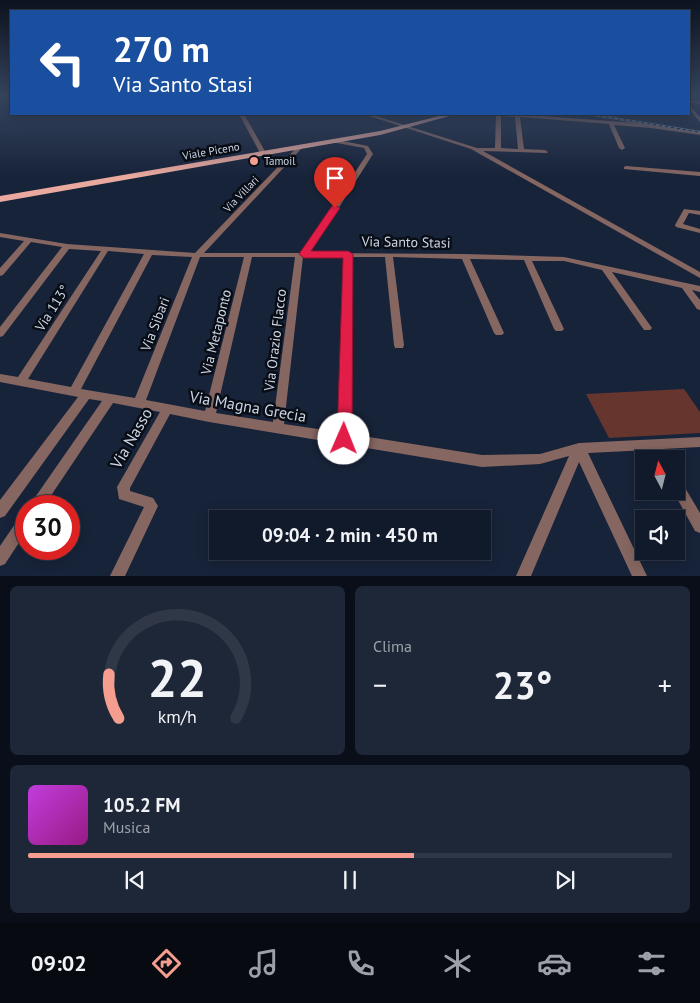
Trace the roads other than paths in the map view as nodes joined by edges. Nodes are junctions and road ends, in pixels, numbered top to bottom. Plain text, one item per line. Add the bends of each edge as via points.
1 (246, 123) edge
2 (393, 123) edge
3 (421, 123) edge
4 (498, 123) edge
5 (517, 123) edge
6 (598, 123) edge
7 (611, 124) junction
8 (406, 127) junction
9 (700, 134) edge
10 (333, 141) junction
11 (300, 147) junction
12 (622, 148) dead end
13 (476, 149) junction
14 (498, 150) junction
15 (521, 151) junction
16 (545, 152) dead end
17 (263, 153) junction
18 (626, 168) dead end
19 (700, 174) edge
20 (0, 199) edge
21 (700, 213) edge
22 (700, 231) edge
23 (4, 235) edge
24 (29, 240) junction
25 (0, 245) edge
26 (66, 246) junction
27 (106, 249) junction
28 (149, 252) junction
29 (348, 254) junction
30 (389, 254) junction
31 (197, 255) junction
32 (249, 255) junction
33 (301, 255) junction
34 (465, 256) junction
35 (527, 258) junction
36 (604, 267) junction
37 (0, 273) edge
38 (700, 275) edge
39 (694, 288) edge
40 (700, 307) edge
41 (647, 328) dead end
42 (558, 330) dead end
43 (499, 333) dead end
44 (0, 334) edge
45 (398, 345) dead end
46 (0, 378) edge
47 (21, 382) junction
48 (80, 393) junction
49 (110, 398) junction
50 (139, 404) junction
51 (167, 409) junction
52 (209, 416) junction
53 (278, 428) junction
54 (344, 439) junction
55 (700, 442) edge
56 (653, 444) junction
57 (579, 448) junction
58 (656, 450) edge
59 (44, 495) edge
60 (685, 500) edge
61 (0, 511) edge
62 (700, 526) edge
63 (15, 536) edge
64 (0, 559) edge
65 (116, 576) edge
66 (523, 576) edge
67 (640, 576) edge

1 - 17 street
2 - 8 street
3 - 8 main road, Viale Piceno
4 - 14 street
5 - 15 street
6 - 7 street
7 - 9 street
7 - 12 street
8 - 10 main road, Viale Piceno
8 - 13 street
10 - 11 main road, Viale Piceno
10 - 33 street via 366,147 370,154
11 - 17 main road, Viale Piceno
11 - 31 street, Via Villari
13 - 14 street
13 - 38 street
14 - 15 street
15 - 16 street
17 - 20 main road, Viale Piceno
18 - 19 street
21 - 22 street via 687,211 679,225
23 - 24 street, Via Santo Stasi
23 - 25 street
24 - 26 street, Via Santo Stasi
24 - 37 street
26 - 27 street, Via Santo Stasi
26 - 44 street
27 - 28 street, Via Santo Stasi
27 - 47 street, Via 113°
28 - 31 street, Via Santo Stasi
28 - 48 street
29 - 30 street, Via Santo Stasi
29 - 33 street, Via Santo Stasi
29 - 54 street
30 - 34 street, Via Santo Stasi
30 - 45 street
31 - 32 street, Via Santo Stasi
31 - 50 street, Via Sibari
32 - 33 street, Via Santo Stasi
32 - 52 street, Via Metaponto
33 - 53 street, Via Orazio Flacco
34 - 35 street, Via Santo Stasi
34 - 43 street
35 - 36 street, Via Santo Stasi
35 - 42 street
36 - 39 street, Via Santo Stasi
36 - 41 street
39 - 40 street
46 - 47 street, Via Magna Grecia
47 - 48 street, Via Magna Grecia
48 - 49 street, Via Magna Grecia
48 - 61 street
49 - 50 street, Via Magna Grecia
49 - 59 street
50 - 51 street, Via Magna Grecia
51 - 52 street, Via Magna Grecia
51 - 65 street, Via Nasso via 123,487 124,495 148,502 151,506
52 - 53 street, Via Magna Grecia
53 - 54 street, Via Magna Grecia
54 - 57 street, Via Magna Grecia via 482,461 540,459
55 - 56 street, Via Magna Grecia
56 - 57 street, Via Magna Grecia
56 - 58 street
57 - 66 street
57 - 67 street
60 - 62 street
63 - 64 street

